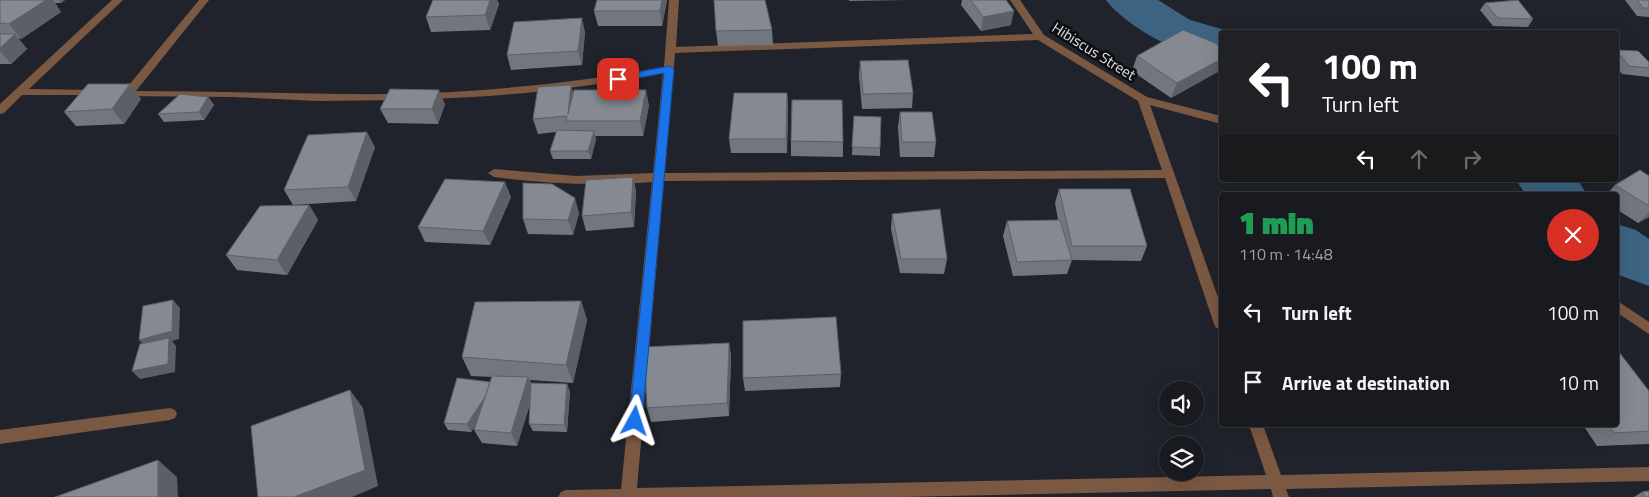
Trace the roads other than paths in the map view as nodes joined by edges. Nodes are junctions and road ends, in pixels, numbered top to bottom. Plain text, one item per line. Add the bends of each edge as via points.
1 (118, 0) edge
2 (204, 0) edge
3 (674, 0) edge
4 (1015, 0) edge
5 (1040, 37) junction
6 (670, 50) junction
7 (669, 69) junction
8 (21, 92) junction
9 (127, 94) junction
10 (1144, 100) junction
11 (0, 110) edge
12 (1219, 120) edge
13 (494, 173) dead end
14 (1169, 174) junction
15 (658, 177) junction
16 (1619, 307) edge
17 (1219, 318) edge
18 (1649, 328) edge
19 (170, 414) dead end
20 (1257, 427) edge
21 (0, 437) edge
22 (1649, 474) edge
23 (1276, 482) junction
24 (566, 497) edge
25 (628, 497) edge
26 (1281, 497) edge

1 - 8 street
2 - 9 street
3 - 6 street
4 - 5 street, Hibiscus Street
5 - 6 street
5 - 10 street, Hibiscus Street
6 - 7 street
7 - 9 street via 565,87 464,96 318,98
7 - 15 street
8 - 9 street
8 - 11 street
10 - 12 street, Hibiscus Street
10 - 14 street
13 - 15 street via 584,182
14 - 15 street
14 - 17 street
15 - 25 street
16 - 18 street
19 - 21 street
20 - 23 street
22 - 23 street
23 - 25 street
23 - 26 street
24 - 25 street

